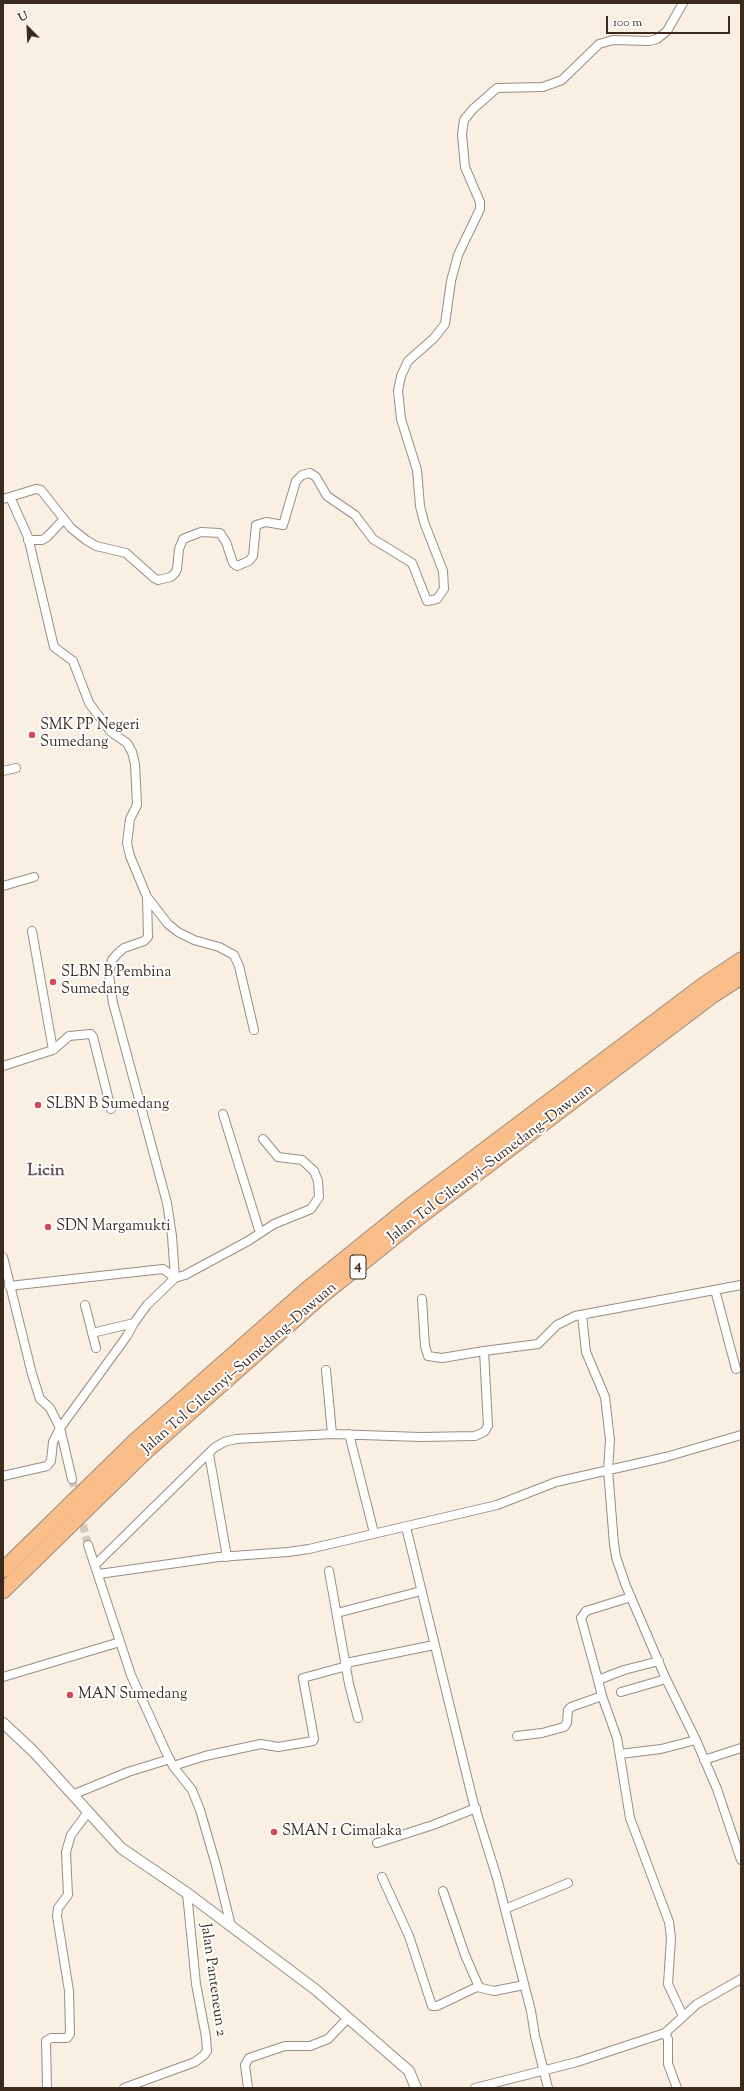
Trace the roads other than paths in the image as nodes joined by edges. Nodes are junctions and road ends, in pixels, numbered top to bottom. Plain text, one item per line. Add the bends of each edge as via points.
1 (683, 3) edge
2 (6, 498) edge
3 (64, 519) junction
4 (28, 540) junction
5 (16, 768) dead end
6 (3, 772) edge
7 (34, 877) dead end
8 (3, 886) edge
9 (147, 897) junction
10 (32, 931) dead end
11 (741, 960) edge
12 (741, 977) edge
13 (254, 1030) dead end
14 (53, 1050) junction
15 (3, 1066) edge
16 (111, 1109) dead end
17 (223, 1114) dead end
18 (263, 1139) dead end
19 (260, 1233) junction
20 (3, 1257) edge
21 (175, 1278) junction
22 (6, 1282) edge
23 (741, 1285) edge
24 (715, 1290) junction
25 (422, 1299) dead end
26 (86, 1305) dead end
27 (582, 1315) junction
28 (134, 1323) junction
29 (92, 1333) junction
30 (96, 1348) dead end
31 (484, 1351) junction
32 (736, 1369) dead end
33 (326, 1370) dead end
34 (60, 1428) junction
35 (332, 1434) junction
36 (349, 1434) junction
37 (741, 1435) edge
38 (209, 1454) junction
39 (608, 1470) junction
40 (3, 1476) edge
41 (72, 1479) tunnel mouth
42 (406, 1527) junction
43 (374, 1533) junction
44 (88, 1545) tunnel mouth
45 (227, 1556) junction
46 (95, 1565) junction
47 (3, 1570) edge
48 (329, 1572) dead end
49 (99, 1574) junction
50 (421, 1590) junction
51 (3, 1591) edge
52 (631, 1596) junction
53 (337, 1612) junction
54 (120, 1642) junction
55 (434, 1645) junction
56 (659, 1661) junction
57 (347, 1665) junction
58 (3, 1677) edge
59 (666, 1679) junction
60 (598, 1680) junction
61 (621, 1692) dead end
62 (602, 1696) junction
63 (358, 1718) dead end
64 (3, 1723) edge
65 (517, 1736) dead end
66 (696, 1740) junction
67 (741, 1748) edge
68 (620, 1754) junction
69 (704, 1760) junction
70 (172, 1762) junction
71 (72, 1794) junction
72 (476, 1808) junction
73 (88, 1812) junction
74 (377, 1843) dead end
75 (741, 1860) edge
76 (382, 1877) dead end
77 (568, 1883) dead end
78 (443, 1891) dead end
79 (187, 1893) junction
80 (505, 1909) junction
81 (231, 1926) junction
82 (741, 1979) edge
83 (524, 1985) junction
84 (479, 1987) junction
85 (684, 2016) junction
86 (348, 2018) junction
87 (665, 2033) junction
88 (545, 2070) junction
89 (46, 2088) edge
90 (124, 2088) edge
91 (248, 2088) edge
92 (416, 2088) edge
93 (475, 2088) edge
94 (548, 2088) edge
95 (677, 2088) edge

1 - 3 street via 667,32 657,39 613,40 599,44 562,80 543,87 497,88 464,120 462,134 465,167 480,202 480,209 458,256 445,324 434,338 408,361 398,391 401,419 417,470 420,506 443,571 444,589 437,599 427,601 412,563 373,538 356,515 327,496 316,477 310,473 302,474 296,481 284,523 278,525 260,522 256,525 253,556 249,561 237,566 233,563 220,533 201,532 183,539 175,573 163,579 154,578 134,558 119,550 96,546
2 - 3 street via 39,490
2 - 4 street via 24,525
3 - 4 street via 42,540
4 - 9 street via 54,647 73,661 89,703 111,732 127,743 134,758 137,805 130,819 127,843
5 - 6 street
7 - 8 street
9 - 13 street via 168,924 178,932 234,955
9 - 21 street via 148,937 117,954 112,960 109,975 113,1003 167,1203
10 - 14 street
11 - 47 highway, Jalan Tol Cileunyi–Sumedang–Dawuan / 4 via 705,984 409,1207 310,1287 133,1443
12 - 51 highway, Jalan Tol Cileunyi–Sumedang–Dawuan / 4 via 713,995 418,1218 319,1298 143,1454
14 - 15 street
14 - 16 street via 69,1036 83,1033 92,1035
17 - 19 street
18 - 19 street via 278,1156 306,1163 317,1176 319,1197 311,1209 274,1224
19 - 21 street
20 - 22 street
21 - 22 street via 163,1269
21 - 28 street via 147,1305
22 - 34 street via 39,1397 50,1408
23 - 24 street
24 - 27 street
24 - 32 street
25 - 31 street via 428,1356 442,1358
26 - 29 street
27 - 31 street via 571,1317 558,1325 538,1344
27 - 39 street via 586,1352 605,1397 610,1440
28 - 29 street
28 - 34 street via 128,1336
29 - 30 street
31 - 36 street via 488,1426 479,1434 472,1437 421,1437
33 - 35 street
34 - 40 street via 53,1442 51,1461 46,1466
34 - 41 street
35 - 36 street
35 - 38 street via 236,1439 224,1442
36 - 43 street
37 - 39 street via 666,1457
38 - 45 street
38 - 46 street
39 - 42 street via 556,1482 497,1505
39 - 52 street via 614,1544 621,1572
42 - 43 street
42 - 50 street
43 - 45 street via 309,1549
44 - 46 street
45 - 49 street
46 - 49 street
48 - 53 street
49 - 54 street
50 - 53 street
50 - 55 street
52 - 56 street
52 - 60 street via 586,1611 581,1618
53 - 57 street
54 - 58 street
54 - 70 street via 137,1689
55 - 57 street
55 - 72 street
56 - 59 street
56 - 60 street
57 - 63 street
57 - 70 street via 303,1678 313,1741 278,1747 261,1744
59 - 61 street
59 - 66 street
60 - 62 street
62 - 65 street via 571,1707 564,1727
62 - 68 street
64 - 71 street
66 - 68 street via 661,1749
66 - 69 street
67 - 69 street
68 - 85 street via 630,1818 669,1922 671,1938 668,1984
69 - 75 street via 717,1789
70 - 71 street via 128,1772
70 - 81 street via 192,1790 200,1810
71 - 73 street
72 - 74 street
72 - 80 street
73 - 79 street via 121,1848
73 - 89 street via 71,1836 66,1852 68,1895 58,1908 57,1916 69,1991 70,2034 65,2038 50,2038 46,2041
76 - 84 street via 409,1936 431,2005 437,2006
77 - 80 street
78 - 84 street
79 - 81 street
79 - 90 street, Jalan Panteneun 2 via 196,1984 207,2051 195,2062
80 - 83 street
81 - 86 street via 316,1990
82 - 85 street via 704,1999
83 - 84 street via 494,1991
83 - 88 street
85 - 87 street
86 - 91 street via 328,2039 310,2046 284,2046 249,2058 245,2065
86 - 92 street via 409,2071
87 - 88 street
87 - 95 street via 668,2039 668,2064
88 - 93 street
88 - 94 street

